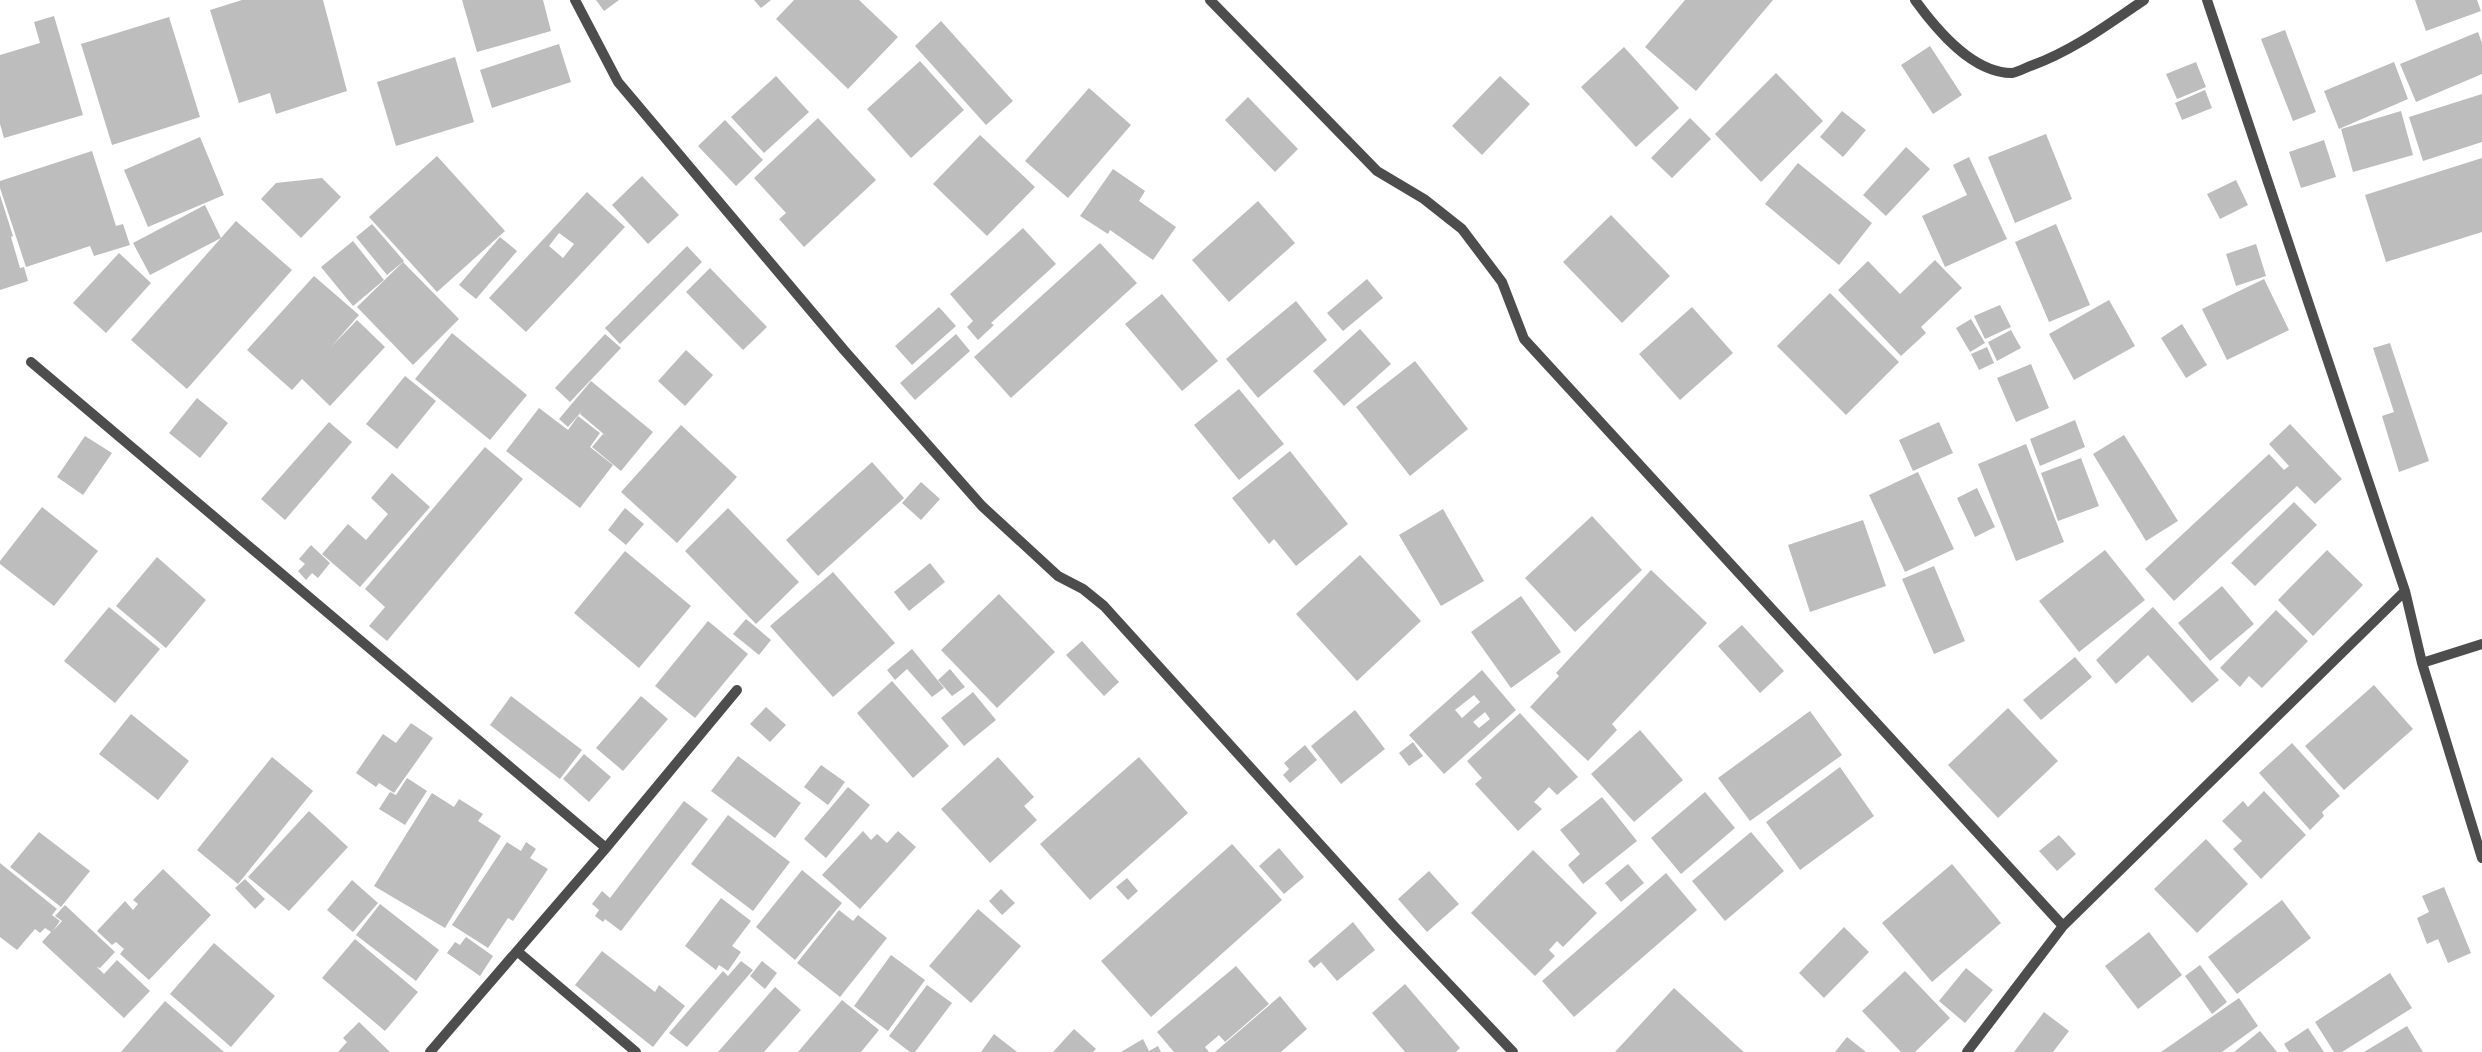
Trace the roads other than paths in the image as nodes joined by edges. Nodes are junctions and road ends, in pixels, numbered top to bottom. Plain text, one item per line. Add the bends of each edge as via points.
1 (575, 0) edge
2 (1210, 0) edge
3 (1915, 0) edge
4 (2144, 0) edge
5 (2207, 0) edge
6 (32, 362) dead end
7 (2405, 591) junction
8 (2482, 644) edge
9 (2422, 663) junction
10 (737, 690) dead end
11 (606, 848) junction
12 (2482, 858) edge
13 (2063, 926) junction
14 (517, 951) junction
15 (430, 1052) edge
16 (636, 1052) edge
17 (1513, 1052) edge
18 (1967, 1052) edge

1 - 17 street via 618,82 844,350 982,506 1058,576 1104,606
2 - 13 street via 1377,171 1424,199 1462,229 1502,282 1524,339
3 - 4 street via 1958,48 1984,67 2013,73 2061,54
5 - 7 street
6 - 11 street
7 - 9 street
7 - 13 street
8 - 9 street
9 - 12 street
10 - 11 street
11 - 14 street
13 - 18 street
14 - 15 street
14 - 16 street

